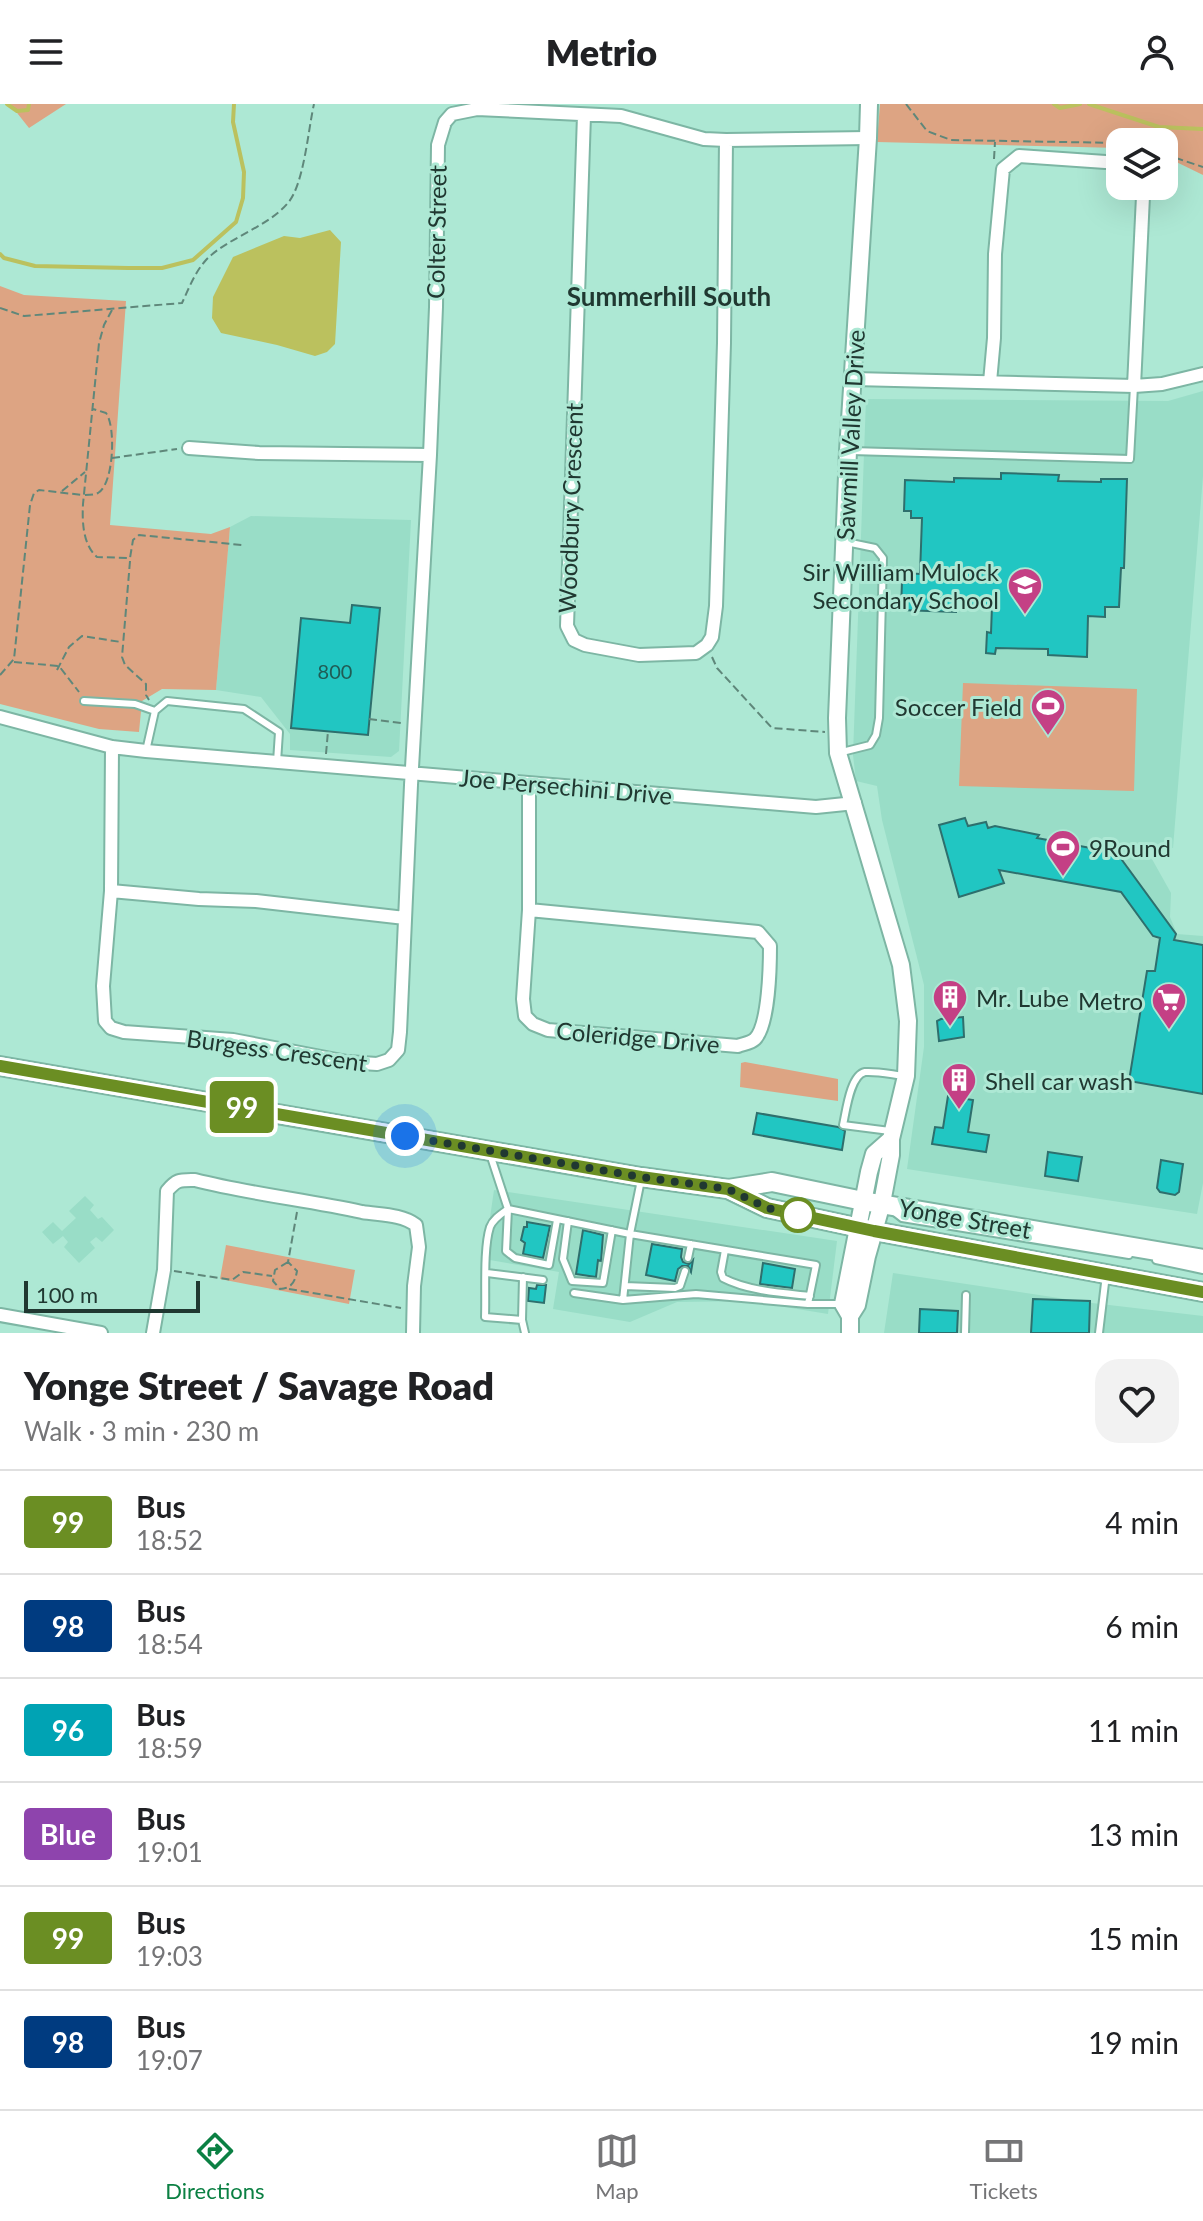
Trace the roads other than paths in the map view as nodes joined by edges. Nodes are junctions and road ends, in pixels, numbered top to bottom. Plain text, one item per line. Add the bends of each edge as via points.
1 (869, 104) edge
2 (584, 115) junction
3 (868, 138) junction
4 (726, 140) junction
5 (1106, 162) edge
6 (1141, 200) edge
7 (1203, 374) edge
8 (854, 379) junction
9 (990, 382) junction
10 (1134, 386) junction
11 (190, 448) road end
12 (848, 451) junction
13 (430, 455) junction
14 (844, 542) junction
15 (84, 701) dead end
16 (155, 711) junction
17 (0, 717) edge
18 (112, 747) junction
19 (146, 751) junction
20 (838, 753) junction
21 (277, 762) junction
22 (411, 773) junction
23 (529, 784) junction
24 (855, 803) junction
25 (111, 891) junction
26 (529, 910) junction
27 (405, 918) junction
28 (0, 1066) edge
29 (906, 1076) junction
30 (893, 1135) junction
31 (489, 1150) junction
32 (641, 1177) junction
33 (728, 1189) junction
34 (873, 1202) junction
35 (508, 1209) junction
36 (557, 1220) junction
37 (568, 1221) junction
38 (866, 1229) junction
39 (612, 1230) junction
40 (630, 1234) junction
41 (691, 1244) junction
42 (725, 1250) junction
43 (688, 1258) dead end
44 (1203, 1259) edge
45 (1203, 1270) edge
46 (685, 1271) dead end
47 (487, 1273) junction
48 (1110, 1274) junction
49 (523, 1277) junction
50 (543, 1280) dead end
51 (1203, 1282) edge
52 (1156, 1283) junction
53 (625, 1286) junction
54 (1203, 1292) edge
55 (574, 1293) dead end
56 (966, 1295) dead end
57 (623, 1300) junction
58 (809, 1300) junction
59 (0, 1315) edge
60 (848, 1318) edge
61 (522, 1320) junction
62 (101, 1333) edge
63 (153, 1333) edge
64 (413, 1333) edge
65 (525, 1333) edge
66 (965, 1333) edge
67 (1099, 1333) edge

1 - 3 street, Sawmill Valley Drive
2 - 4 street, Colter Street via 621,116
2 - 4 street, Woodbury Crescent via 567,626 574,640 585,645 639,655 696,653 712,637
2 - 13 street, Colter Street via 477,109 452,114 445,122 438,145
3 - 4 street, Colter Street
3 - 8 street, Sawmill Valley Drive
5 - 9 street via 1019,156 1003,169
6 - 10 street
7 - 10 street
8 - 9 street
8 - 12 street, Sawmill Valley Drive
9 - 10 street
10 - 12 lane via 1130,459
11 - 13 street
12 - 14 street, Sawmill Valley Drive
13 - 22 street, Colter Street
14 - 20 street, Sawmill Valley Drive
14 - 20 lane via 875,548 883,558 880,703 870,745
15 - 16 lane via 135,704
16 - 19 lane
16 - 21 lane via 167,701 244,709 279,732
17 - 18 street, Joe Persechini Drive
18 - 19 street, Joe Persechini Drive
18 - 25 street, Burgess Crescent
19 - 21 street, Joe Persechini Drive
20 - 24 street, Sawmill Valley Drive
21 - 22 street, Joe Persechini Drive
22 - 23 street, Joe Persechini Drive
22 - 27 street, Burgess Crescent
23 - 24 street, Joe Persechini Drive via 816,807
23 - 26 street, Coleridge Drive
24 - 29 street, Sawmill Valley Drive via 901,965 908,1021
25 - 27 street
25 - 27 street, Burgess Crescent via 103,986 105,1021 111,1028 233,1040 347,1062 377,1064 398,1050
26 - 26 street, Coleridge Drive via 523,999 525,1016 533,1024 548,1030 738,1046 759,1032 770,946 758,932
28 - 31 main road, Yonge Street
29 - 30 street, Sawmill Valley Drive
29 - 30 lane via 865,1072 851,1088 843,1125
30 - 34 street, Sawmill Valley Drive
31 - 32 main road, Yonge Street
31 - 35 lane
32 - 33 main road, Yonge Street
32 - 40 lane
33 - 34 main road, Yonge Street via 772,1182
33 - 38 main road, Yonge Street via 767,1208
34 - 38 street, Sawmill Valley Drive
34 - 44 main road, Yonge Street
34 - 45 lane via 902,1218
35 - 36 lane
35 - 36 lane via 506,1251 515,1258 549,1265
35 - 47 lane via 491,1225
36 - 37 lane
37 - 39 lane
37 - 39 lane via 563,1259 572,1281 603,1283
38 - 48 main road, Yonge Street
38 - 60 street, Sawmill Valley Drive
39 - 40 lane
40 - 41 lane
40 - 53 lane
41 - 42 lane
41 - 43 lane
42 - 58 lane via 721,1272 728,1281
42 - 58 lane via 816,1265
46 - 53 lane via 675,1288
47 - 49 lane
47 - 61 lane via 485,1317
48 - 52 main road, Yonge Street
48 - 67 lane
49 - 50 lane
49 - 61 lane
51 - 52 lane
52 - 54 main road, Yonge Street
53 - 57 lane
55 - 57 lane
56 - 66 lane
57 - 58 lane via 696,1294
58 - 60 lane
59 - 62 street
61 - 65 lane
63 - 64 street via 164,1270 167,1191 176,1181 195,1180 399,1217 416,1225

